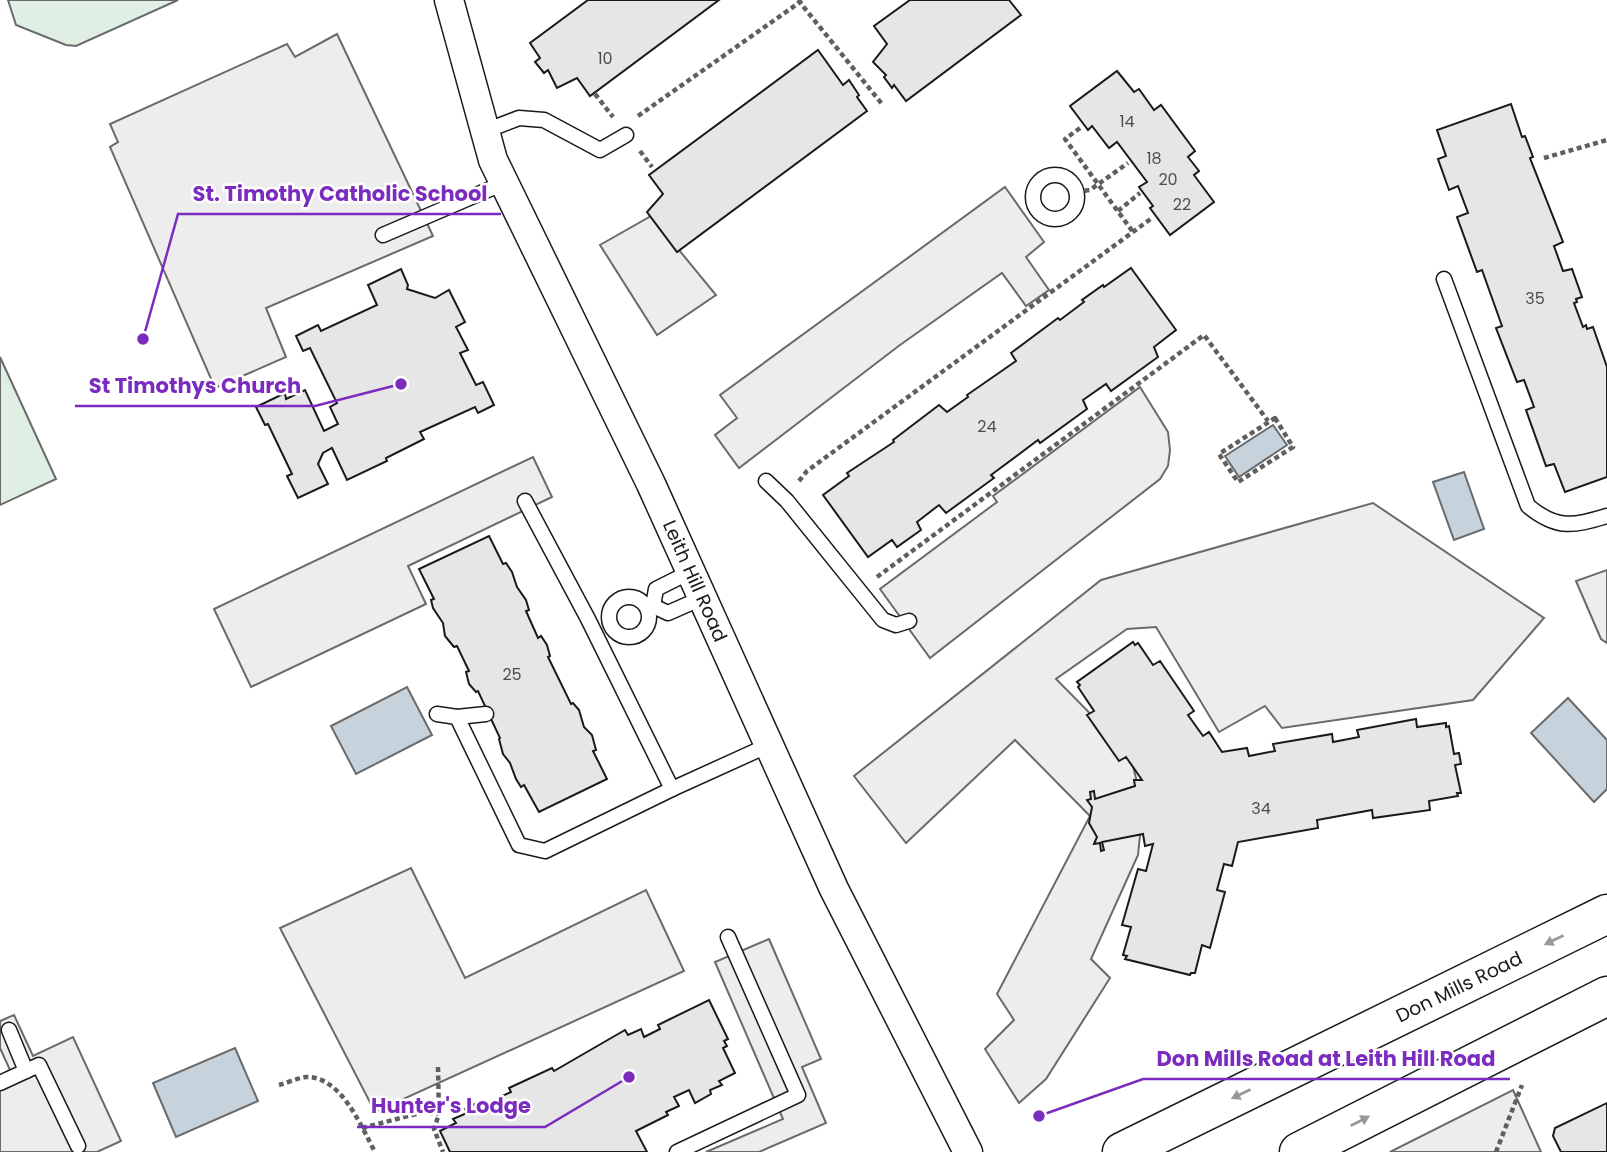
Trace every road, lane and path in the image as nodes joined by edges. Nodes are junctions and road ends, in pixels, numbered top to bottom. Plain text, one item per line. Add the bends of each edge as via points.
1 (449, 0) edge
2 (800, 1) edge
3 (882, 104) dead end
4 (633, 120) dead end
5 (1080, 128) dead end
6 (485, 131) junction
7 (626, 135) dead end
8 (1607, 140) edge
9 (1544, 159) dead end
10 (1128, 163) dead end
11 (504, 183) junction
12 (1098, 184) junction
13 (1076, 192) dead end
14 (1140, 194) dead end
15 (1118, 211) junction
16 (1152, 218) dead end
17 (1133, 232) junction
18 (383, 234) dead end
19 (1444, 279) dead end
20 (1268, 421) junction
21 (766, 481) dead end
22 (800, 489) dead end
23 (525, 500) dead end
24 (1607, 516) edge
25 (690, 572) junction
26 (870, 580) dead end
27 (702, 597) junction
28 (650, 607) junction
29 (909, 621) dead end
30 (610, 626) junction
31 (595, 633) junction
32 (437, 714) dead end
33 (486, 714) dead end
34 (457, 716) junction
35 (769, 745) junction
36 (672, 789) junction
37 (1607, 914) edge
38 (728, 937) dead end
39 (1607, 996) edge
40 (9, 1030) dead end
41 (438, 1067) dead end
42 (26, 1071) junction
43 (0, 1083) edge
44 (279, 1085) dead end
45 (1521, 1085) dead end
46 (439, 1114) junction
47 (362, 1128) junction
48 (78, 1146) dead end
49 (681, 1151) edge
50 (376, 1152) edge
51 (443, 1152) edge
52 (968, 1152) edge
53 (1122, 1152) edge
54 (1299, 1152) edge
55 (1496, 1152) edge

1 - 6 street, Leith Hill Road
2 - 3 path
2 - 4 path
5 - 12 path via 1065,139
6 - 7 lane via 519,118 544,120 600,150
6 - 11 street, Leith Hill Road
8 - 9 path
10 - 12 path
11 - 18 lane
11 - 25 street, Leith Hill Road
12 - 13 path
12 - 15 path
14 - 15 path
15 - 17 path
16 - 17 path
17 - 22 path via 807,471 798,483
19 - 24 lane via 1528,506 1543,519 1564,526
20 - 20 path via 1219,454 1238,482 1293,447 1275,418
20 - 26 path via 1204,335
21 - 29 lane via 883,620 896,625
23 - 31 lane
25 - 27 street, Leith Hill Road
25 - 28 lane via 656,589
27 - 28 lane via 668,613
27 - 35 street, Leith Hill Road
28 - 30 lane via 647,626 638,635 625,638
28 - 30 lane via 636,598 622,597 611,606
30 - 31 lane
31 - 36 lane
32 - 34 lane
33 - 34 lane
34 - 36 lane via 519,845 545,851
35 - 36 lane
35 - 52 street, Leith Hill Road via 834,889
37 -> 53 main road, Don Mills Road
38 - 49 lane via 798,1095
54 -> 39 main road
40 - 42 lane
41 - 46 path
42 - 43 lane
42 - 48 lane via 39,1065
44 - 47 path via 305,1077 327,1081
45 - 55 path
46 - 47 path via 424,1112
46 - 51 path via 434,1129
47 - 50 path

